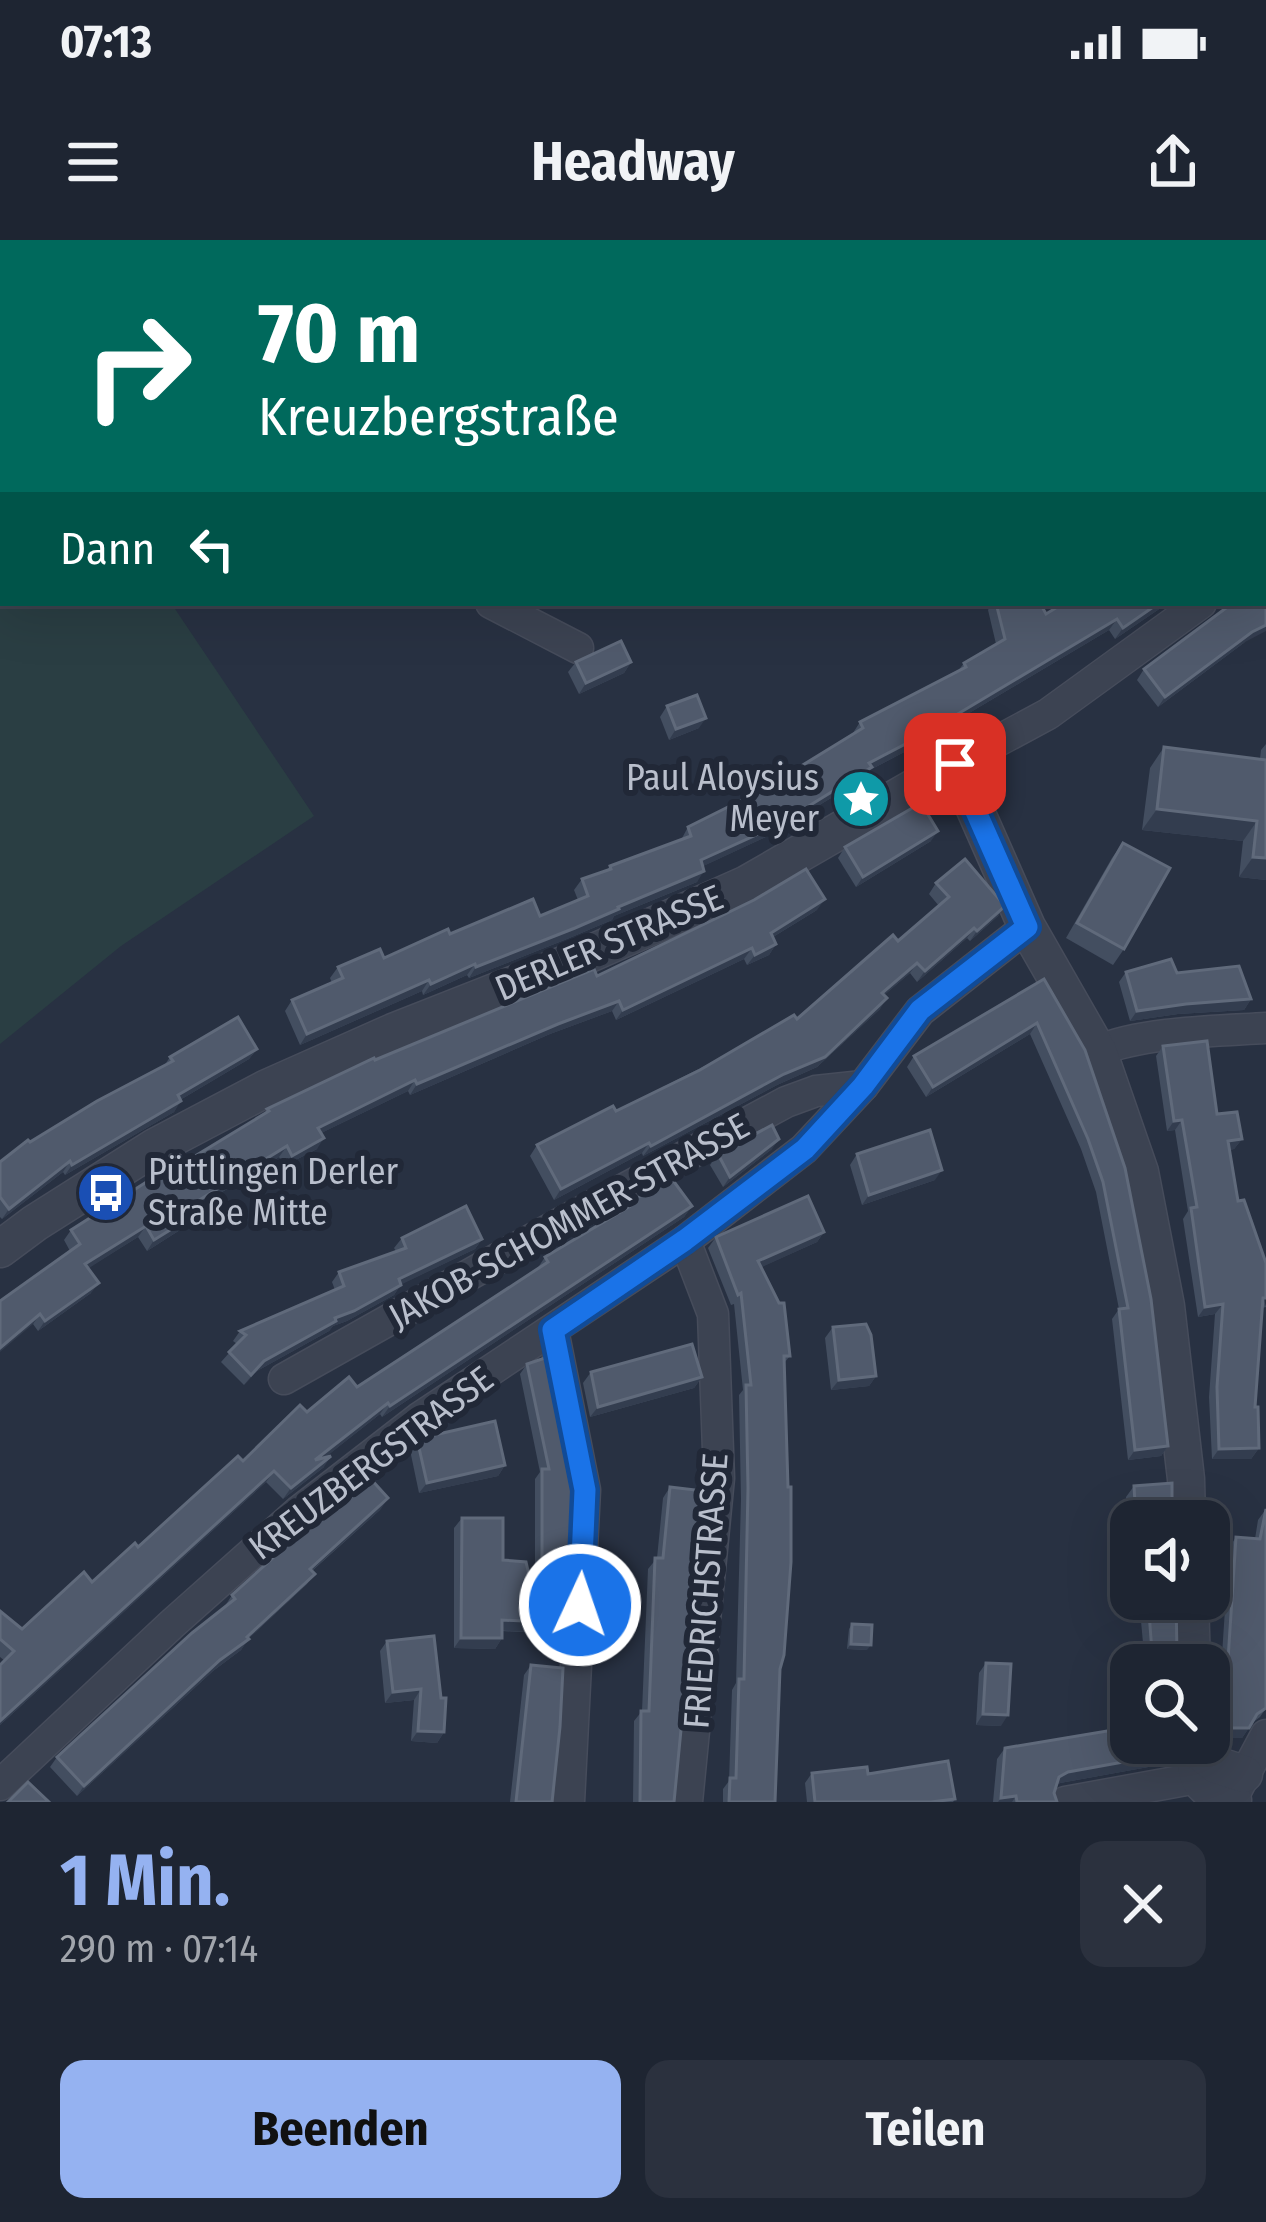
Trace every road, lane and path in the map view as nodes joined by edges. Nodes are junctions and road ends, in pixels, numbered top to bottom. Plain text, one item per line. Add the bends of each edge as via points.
1 (496, 606) edge
2 (1197, 606) edge
3 (578, 648) dead end
4 (955, 764) junction
5 (1027, 927) junction
6 (1266, 1028) edge
7 (1098, 1051) junction
8 (863, 1086) junction
9 (685, 1240) junction
10 (0, 1249) edge
11 (553, 1330) junction
12 (284, 1379) dead end
13 (1186, 1500) edge
14 (1266, 1735) edge
15 (1176, 1764) edge
16 (1212, 1764) edge
17 (0, 1785) edge
18 (1236, 1792) edge
19 (569, 1802) edge
20 (687, 1802) edge
21 (1065, 1802) edge

1 - 3 street
2 - 4 street, DERLER STRASSE via 1048,714
4 - 5 street
4 - 10 street, DERLER STRASSE via 747,884 267,1088 155,1147
5 - 7 street
5 - 8 street, KREUZBERGSTRASSE via 920,1010
6 - 7 street
7 - 13 street via 1140,1172 1166,1306
8 - 9 street, KREUZBERGSTRASSE via 805,1149
8 - 12 street, JAKOB-SCHOMMER-STRASSE via 786,1102
9 - 11 street, KREUZBERGSTRASSE
9 - 20 street, FRIEDRICHSTRASSE via 713,1315 719,1478
11 - 17 street, KREUZBERGSTRASSE via 419,1418 299,1511
11 - 19 street via 585,1490
14 - 18 street
15 - 21 street
16 - 18 street

